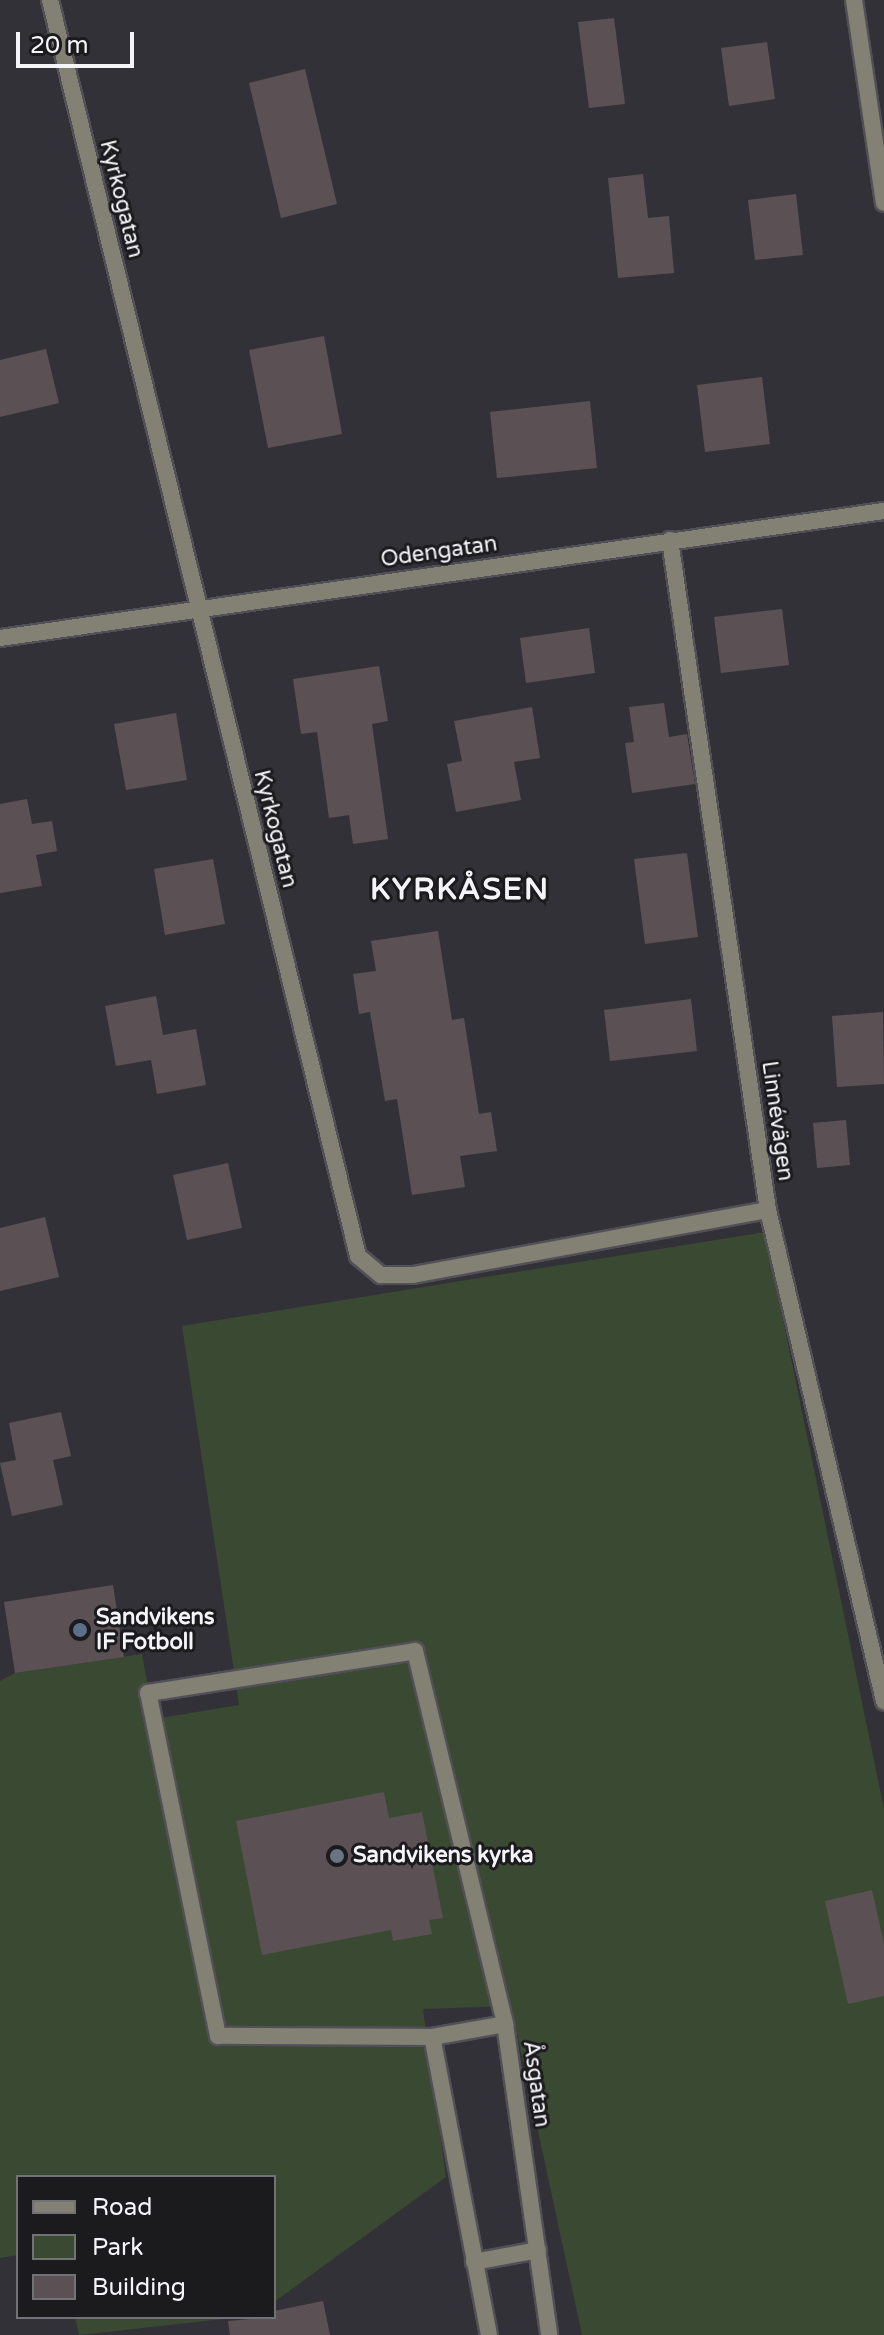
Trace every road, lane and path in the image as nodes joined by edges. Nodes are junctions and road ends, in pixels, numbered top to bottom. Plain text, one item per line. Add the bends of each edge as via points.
1 (50, 0) edge
2 (854, 0) edge
3 (884, 203) edge
4 (884, 511) edge
5 (670, 540) junction
6 (198, 609) junction
7 (0, 638) edge
8 (768, 1210) junction
9 (884, 1701) edge
10 (505, 2024) junction
11 (432, 2037) junction
12 (538, 2250) junction
13 (474, 2262) junction
14 (489, 2335) edge
15 (549, 2335) edge

1 - 6 street, Kyrkogatan
2 - 3 street
4 - 5 street, Odengatan
5 - 6 street, Odengatan
5 - 8 street, Linnévägen
6 - 7 street, Odengatan
6 - 8 street, Kyrkogatan via 358,1256 370,1269 388,1277 413,1275
8 - 9 street, Linnévägen
10 - 11 street, Åsgatan
10 - 11 street, Åsgatan via 415,1651 148,1693 218,2036
10 - 12 street, Åsgatan
11 - 13 street
12 - 13 street
12 - 15 street, Åsgatan
13 - 14 street

